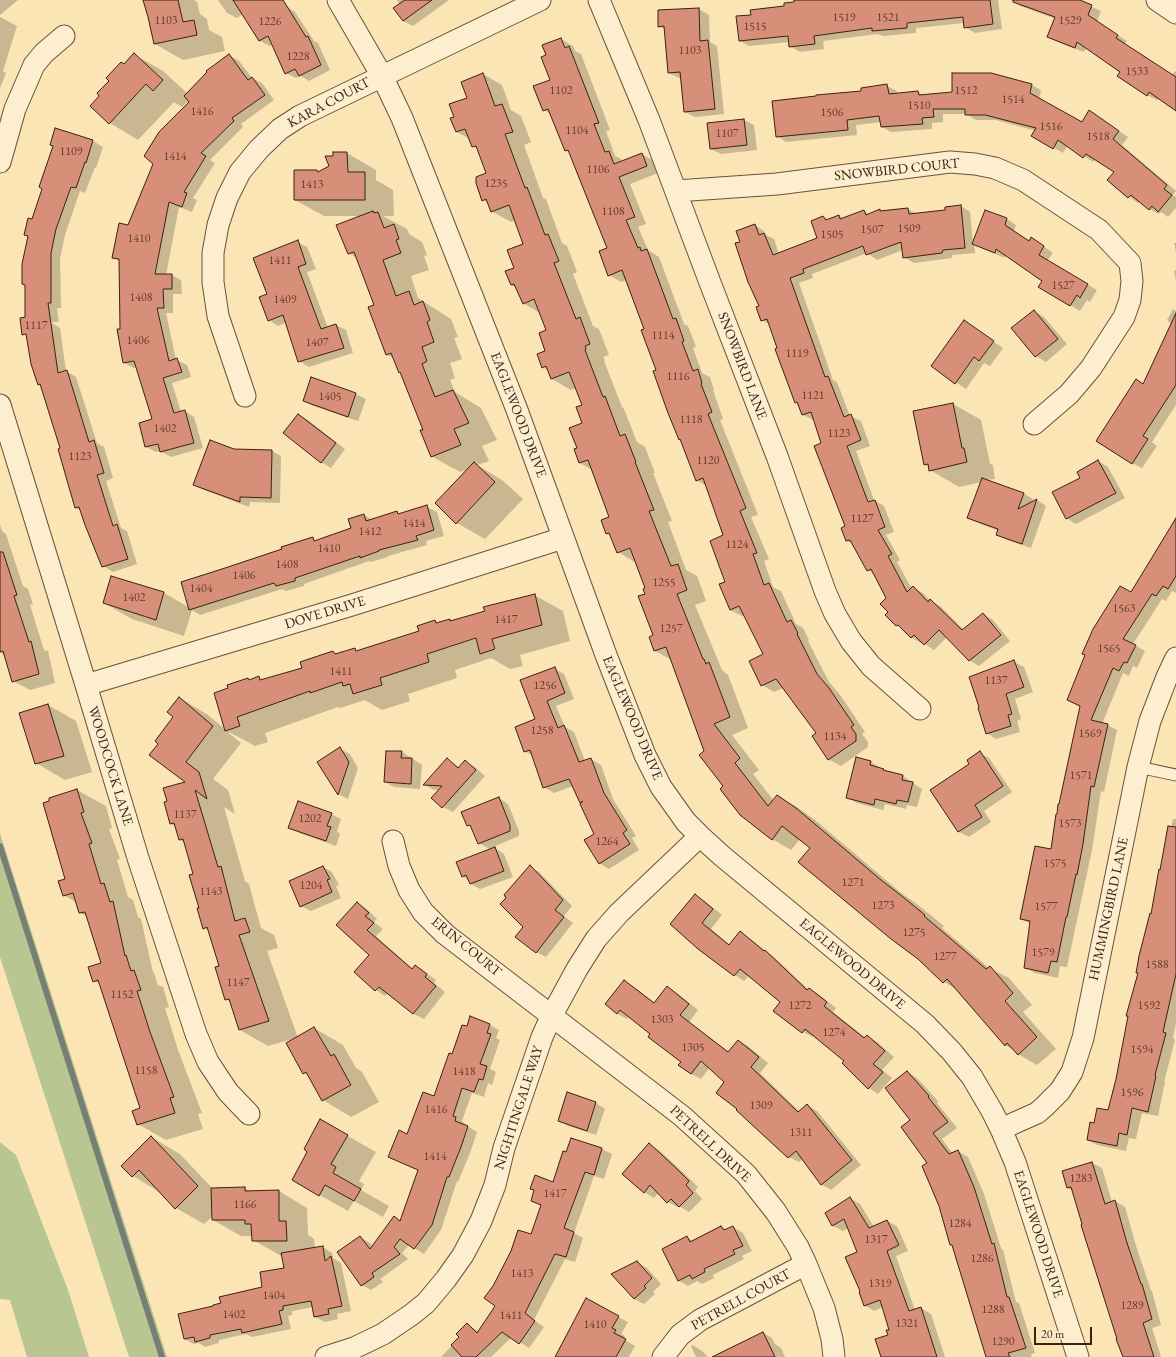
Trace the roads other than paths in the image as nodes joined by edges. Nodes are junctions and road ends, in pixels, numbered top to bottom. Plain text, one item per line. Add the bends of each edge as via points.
1 (338, 0) edge
2 (540, 0) edge
3 (599, 0) edge
4 (1157, 0) edge
5 (1176, 13) edge
6 (64, 36) dead end
7 (382, 76) junction
8 (0, 162) edge
9 (676, 191) junction
10 (246, 396) dead end
11 (0, 405) edge
12 (1034, 424) dead end
13 (563, 538) junction
14 (1176, 658) edge
15 (86, 685) junction
16 (920, 709) dead end
17 (1138, 767) junction
18 (1176, 775) edge
19 (700, 836) junction
20 (393, 841) dead end
21 (552, 1015) junction
22 (249, 1114) dead end
23 (1001, 1129) junction
24 (806, 1264) junction
25 (326, 1357) edge
26 (663, 1357) edge
27 (834, 1357) edge
28 (1078, 1357) edge

1 - 7 street, EAGLEWOOD DRIVE
2 - 7 street
3 - 9 street, SNOWBIRD LANE
4 - 5 street
6 - 8 street via 34,64 15,109
7 - 10 street, KARA COURT via 300,116 280,129 258,149 240,172 227,198 218,225 213,253 213,282 218,316
7 - 13 street, EAGLEWOOD DRIVE via 408,132 517,410
9 - 12 street, SNOWBIRD COURT via 777,184 950,162 995,168 1023,180 1099,230 1130,263 1132,282 1130,300 1124,317 1091,368 1069,394
9 - 16 street, SNOWBIRD LANE via 835,614 851,641 871,666
11 - 15 street, WOODCOCK LANE
13 - 15 street, DOVE DRIVE
13 - 19 street, EAGLEWOOD DRIVE via 645,755 661,787 686,822
14 - 17 street, HUMMINGBIRD LANE via 1150,721
15 - 22 street, WOODCOCK LANE via 138,858 196,1034 208,1062 228,1092
17 - 18 lane
17 - 23 street, HUMMINGBIRD LANE via 1082,1038 1072,1072 1060,1091 1037,1113
19 - 21 street, NIGHTINGALE WAY via 619,913 596,939
19 - 23 street, EAGLEWOOD DRIVE via 925,1024 972,1077
20 - 21 street, ERIN COURT via 398,866 423,912 445,934
21 - 24 street, PETRELL DRIVE via 682,1116 746,1174 776,1212
21 - 25 street, NIGHTINGALE WAY via 504,1148 495,1185 481,1221 463,1255 446,1280 426,1303 411,1315 378,1337
23 - 28 street, EAGLEWOOD DRIVE via 1015,1162
24 - 26 street, PETRELL COURT via 700,1320 680,1335
24 - 27 street, PETRELL DRIVE via 824,1308

